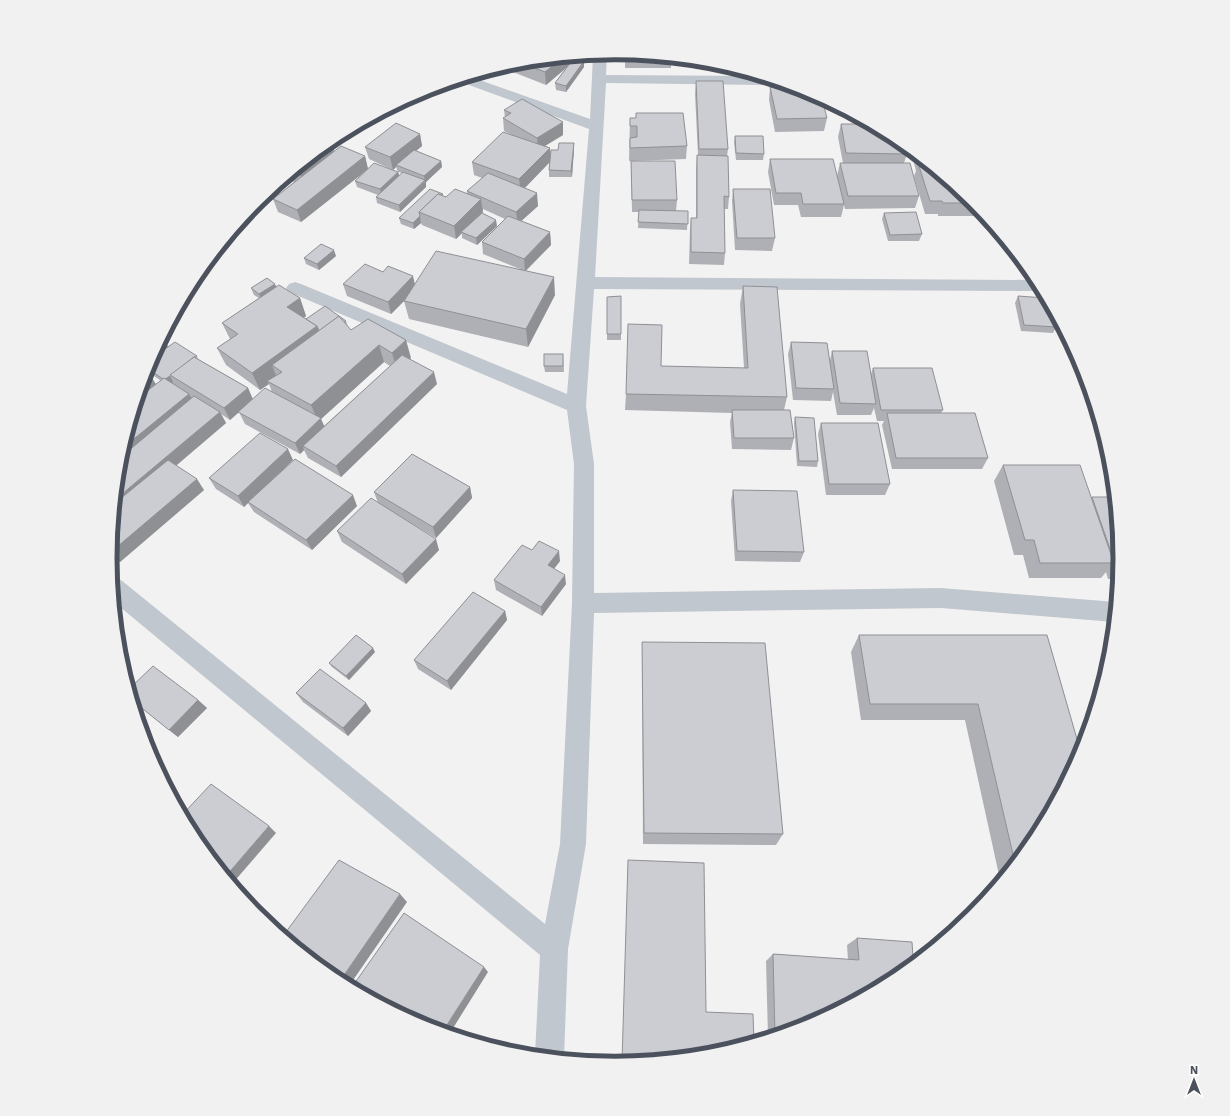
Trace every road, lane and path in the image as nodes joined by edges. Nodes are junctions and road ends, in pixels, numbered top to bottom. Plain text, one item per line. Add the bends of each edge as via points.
1 (600, 60) edge
2 (600, 79) junction
3 (754, 80) edge
4 (472, 81) edge
5 (597, 127) junction
6 (585, 283) junction
7 (1032, 286) edge
8 (295, 288) dead end
9 (576, 406) junction
10 (118, 593) edge
11 (582, 603) junction
12 (1110, 612) edge
13 (554, 949) junction
14 (550, 1052) edge

1 - 2 street
2 - 3 street
2 - 5 street
4 - 5 street
5 - 6 street
6 - 7 street
6 - 9 street
8 - 9 street
9 - 11 street via 584,464
10 - 13 street
11 - 12 street via 941,598
11 - 13 street via 573,844
13 - 14 street

